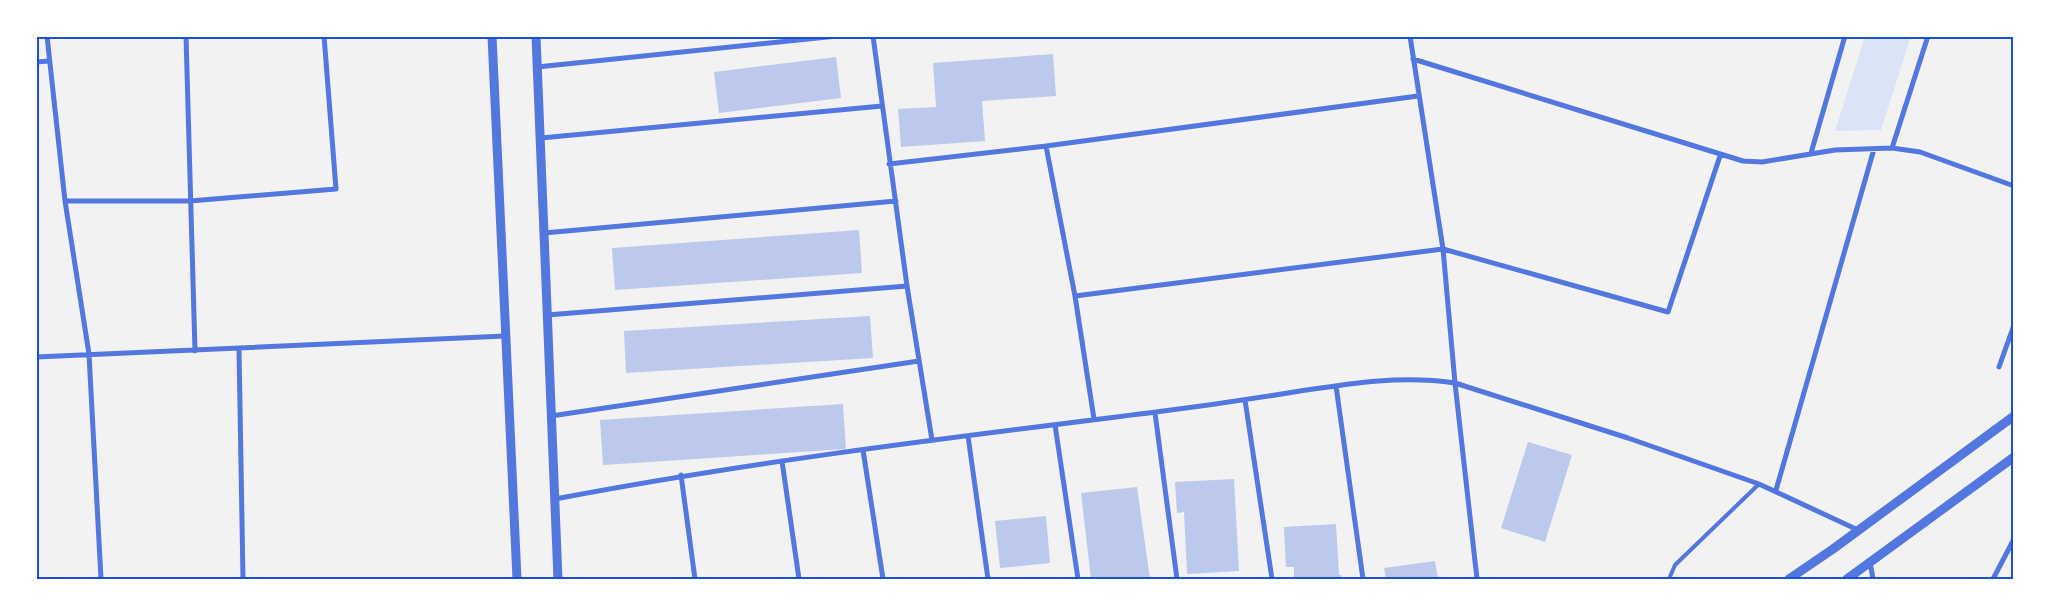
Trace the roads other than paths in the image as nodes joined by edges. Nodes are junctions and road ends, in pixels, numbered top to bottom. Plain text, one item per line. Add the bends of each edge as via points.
1 (47, 36) edge
2 (186, 36) edge
3 (324, 36) edge
4 (492, 36) edge
5 (536, 36) edge
6 (837, 36) edge
7 (873, 36) edge
8 (1410, 36) edge
9 (1845, 36) edge
10 (1928, 36) edge
11 (1413, 59) junction
12 (49, 61) junction
13 (36, 62) edge
14 (537, 67) junction
15 (1418, 96) junction
16 (882, 106) junction
17 (541, 138) junction
18 (1046, 146) junction
19 (1892, 148) junction
20 (1874, 149) junction
21 (1811, 153) junction
22 (1720, 156) junction
23 (890, 164) junction
24 (2014, 186) edge
25 (65, 201) junction
26 (190, 201) junction
27 (896, 201) junction
28 (544, 233) junction
29 (1443, 249) junction
30 (907, 286) junction
31 (1075, 296) junction
32 (547, 315) junction
33 (2014, 325) edge
34 (505, 336) junction
35 (239, 348) junction
36 (194, 351) junction
37 (89, 354) junction
38 (36, 357) edge
39 (919, 361) junction
40 (1999, 367) dead end
41 (1455, 383) junction
42 (1336, 386) junction
43 (1245, 400) junction
44 (1155, 413) junction
45 (551, 416) junction
46 (2014, 416) edge
47 (1094, 418) junction
48 (1055, 425) junction
49 (968, 436) junction
50 (932, 440) junction
51 (863, 450) junction
52 (2014, 457) edge
53 (782, 461) junction
54 (681, 475) junction
55 (1759, 484) junction
56 (1776, 490) junction
57 (555, 499) junction
58 (1858, 530) junction
59 (2014, 539) edge
60 (1870, 562) junction
61 (101, 579) edge
62 (242, 579) edge
63 (517, 579) edge
64 (558, 579) edge
65 (695, 579) edge
66 (799, 579) edge
67 (883, 579) edge
68 (988, 579) edge
69 (1078, 579) edge
70 (1177, 579) edge
71 (1272, 579) edge
72 (1363, 579) edge
73 (1477, 579) edge
74 (1669, 579) edge
75 (1788, 579) edge
76 (1847, 579) edge
77 (1873, 579) edge
78 (1993, 579) edge

1 - 12 street
2 - 26 street
3 - 26 street via 336,189
4 - 34 street
5 - 14 street
6 - 14 street
7 - 16 street
8 - 11 street
9 - 21 street
10 - 19 street
11 - 15 street
11 - 22 street
12 - 13 street
12 - 25 street
14 - 17 street
15 - 18 street
15 - 29 street
16 - 17 street
16 - 23 street
17 - 28 street
18 - 23 street
18 - 31 street
19 - 20 street
19 - 24 street via 1920,152
20 - 21 street
20 - 56 street
21 - 22 street via 1762,162
22 - 29 street via 1668,312
23 - 27 street
25 - 26 street
25 - 37 street
26 - 36 street
27 - 28 street
27 - 30 street
28 - 32 street
29 - 31 street
29 - 41 street
30 - 32 street
30 - 39 street
31 - 47 street
32 - 45 street
33 - 40 street
34 - 35 street
34 - 63 street
35 - 36 street
35 - 62 street
36 - 37 street
37 - 38 street
37 - 61 street
39 - 45 street
39 - 50 street
41 - 42 street via 1402,378
41 - 55 street
41 - 73 street
42 - 43 street
42 - 72 street
43 - 44 street
43 - 71 street
44 - 47 street
44 - 70 street
45 - 57 street
46 - 58 street
47 - 48 street
48 - 49 street
48 - 69 street
49 - 50 street
49 - 68 street
50 - 51 street
51 - 53 street
51 - 67 street
52 - 60 street
53 - 54 street
53 - 66 street
54 - 57 street
54 - 65 street
55 - 56 street
55 - 74 lane via 1674,565
56 - 58 street
57 - 64 street
58 - 75 street
59 - 78 street
60 - 76 street
60 - 77 street

